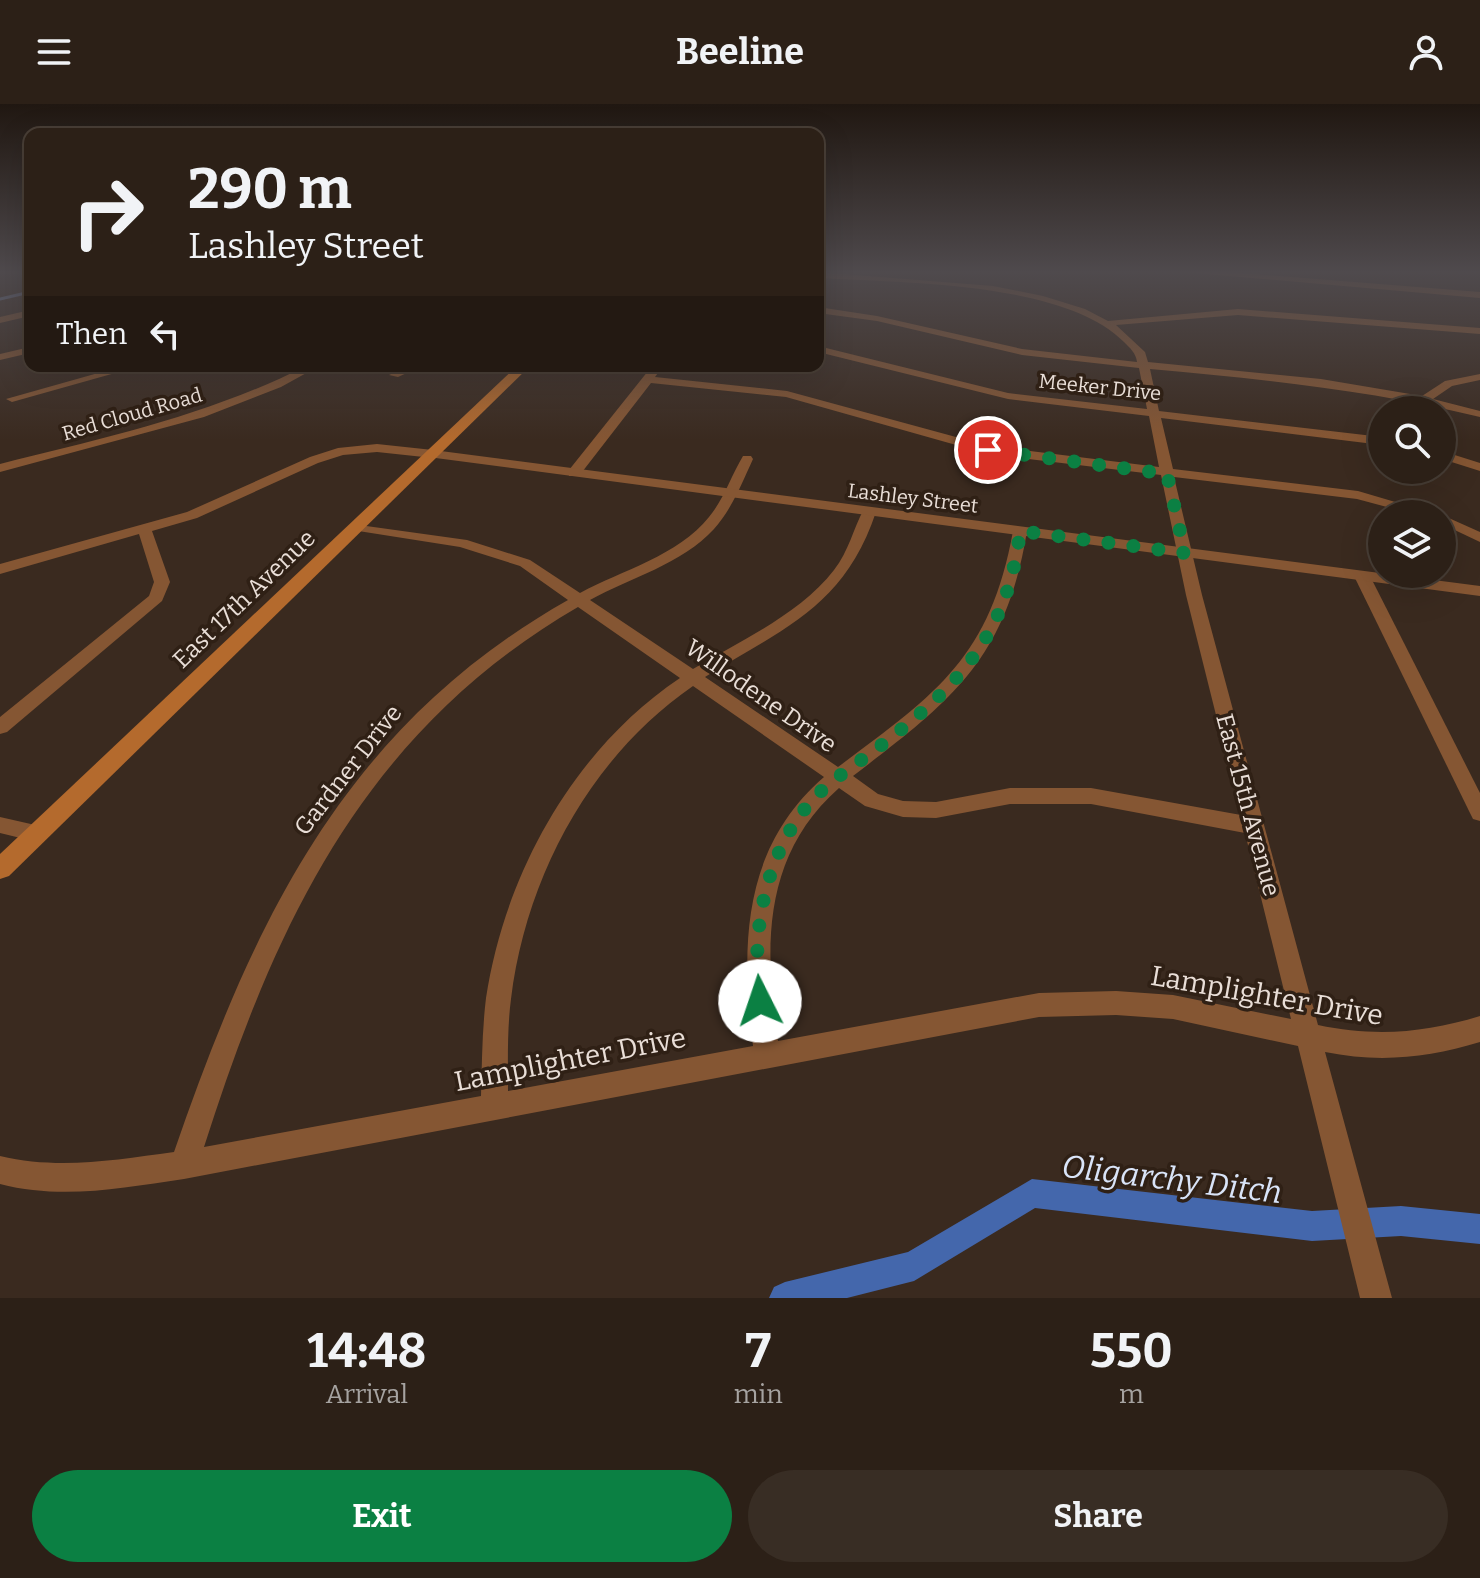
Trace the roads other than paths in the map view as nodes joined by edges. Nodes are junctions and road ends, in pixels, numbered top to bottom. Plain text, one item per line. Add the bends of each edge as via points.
1 (921, 328) edge
2 (1116, 328) edge
3 (1438, 328) edge
4 (1480, 331) edge
5 (824, 350) edge
6 (24, 351) edge
7 (1, 357) edge
8 (1144, 365) junction
9 (113, 372) edge
10 (302, 372) edge
11 (402, 372) edge
12 (518, 372) edge
13 (653, 372) edge
14 (394, 375) dead end
15 (1480, 377) edge
16 (648, 379) junction
17 (1405, 396) edge
18 (1430, 396) edge
19 (12, 399) dead end
20 (1456, 408) edge
21 (1154, 413) junction
22 (1480, 414) edge
23 (1368, 439) edge
24 (433, 454) junction
25 (747, 459) dead end
26 (1456, 459) edge
27 (1480, 467) edge
28 (0, 468) edge
29 (574, 473) junction
30 (1167, 474) junction
31 (730, 494) junction
32 (1377, 500) edge
33 (869, 512) junction
34 (1456, 526) edge
35 (357, 527) junction
36 (144, 529) junction
37 (1020, 531) junction
38 (1480, 538) edge
39 (1185, 553) junction
40 (0, 569) edge
41 (1362, 576) junction
42 (1480, 591) edge
43 (580, 599) junction
44 (62, 657) dead end
45 (81, 659) junction
46 (692, 678) junction
47 (0, 727) edge
48 (838, 779) junction
49 (1480, 813) edge
50 (0, 825) edge
51 (1253, 826) junction
52 (37, 833) junction
53 (0, 869) edge
54 (1480, 1029) edge
55 (1309, 1037) junction
56 (767, 1055) junction
57 (494, 1105) junction
58 (184, 1165) junction
59 (0, 1170) edge
60 (1376, 1298) edge

1 - 8 street via 1027,353
2 - 8 street, East 15th Avenue via 1134,343
3 - 4 street
5 - 21 street, Meeker Drive via 1008,396
6 - 7 street
8 - 17 street via 1300,374
8 - 21 street, East 15th Avenue
9 - 19 street
10 - 28 street, Red Cloud Road via 197,415
11 - 14 street
12 - 24 main road, East 17th Avenue
13 - 16 street
15 - 18 street via 1449,383
16 - 29 street
16 - 30 street via 787,394 988,450
20 - 22 street
21 - 23 street, Meeker Drive
21 - 30 street, East 15th Avenue
24 - 29 street, Lashley Street
24 - 35 main road, East 17th Avenue
24 - 36 street, Lashley Street via 342,446 295,474
25 - 31 street, Gardner Drive
26 - 27 street
29 - 31 street, Lashley Street
30 - 32 street
30 - 39 street, East 15th Avenue
31 - 33 street, Lashley Street
31 - 43 street, Gardner Drive via 694,540
33 - 37 street, Lashley Street
33 - 46 street via 859,544 822,594 768,635
34 - 38 street
35 - 43 street, Willodene Drive via 503,554
35 - 52 main road, East 17th Avenue
36 - 40 street, Lashley Street
36 - 45 street via 170,579 156,598
37 - 39 street, Lashley Street
37 - 48 street via 1005,603 986,641 916,718
39 - 41 street, Lashley Street
39 - 51 street, East 15th Avenue
41 - 42 street, Lashley Street
41 - 49 street
43 - 46 street, Willodene Drive
43 - 58 street, Gardner Drive via 502,648 428,711 330,829 261,950 221,1048
44 - 45 street
45 - 47 street
46 - 48 street, Willodene Drive
46 - 57 street via 604,757 567,807 536,867 499,997
48 - 51 street, Willodene Drive via 872,800 903,809 936,810 1041,794 1091,796
48 - 56 street via 816,796 796,824 774,866 760,917 756,974
50 - 52 street
51 - 55 street, East 15th Avenue
52 - 53 main road, East 17th Avenue
54 - 55 street, Lamplighter Drive via 1443,1043 1398,1049
55 - 56 street, Lamplighter Drive via 1193,1010 1114,1002 1002,1009
55 - 60 street, East 15th Avenue
56 - 57 street, Lamplighter Drive
57 - 58 street, Lamplighter Drive
58 - 59 street, Lamplighter Drive via 69,1178

